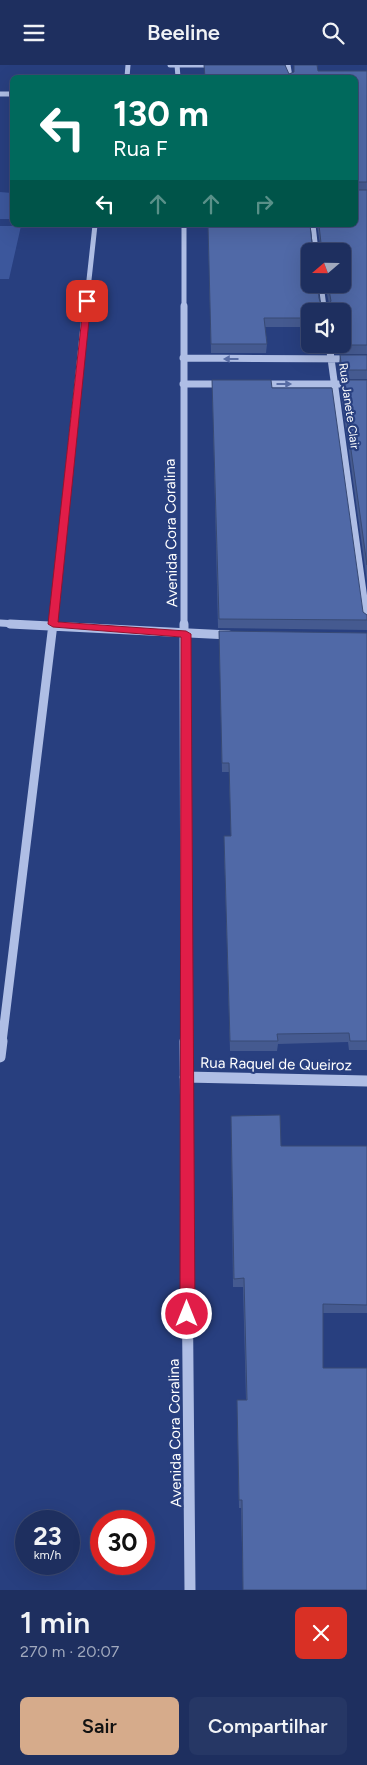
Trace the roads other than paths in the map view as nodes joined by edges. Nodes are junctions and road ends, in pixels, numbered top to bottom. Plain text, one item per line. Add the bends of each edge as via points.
1 (170, 65) edge
2 (177, 65) edge
3 (214, 65) edge
4 (95, 227) edge
5 (184, 227) edge
6 (313, 227) edge
7 (315, 243) edge
8 (330, 353) edge
9 (183, 358) junction
10 (331, 359) junction
11 (367, 359) edge
12 (183, 383) junction
13 (230, 384) edge
14 (249, 384) edge
15 (335, 384) junction
16 (351, 384) edge
17 (367, 621) edge
18 (0, 623) edge
19 (53, 624) junction
20 (186, 634) junction
21 (234, 635) edge
22 (0, 1057) edge
23 (185, 1077) junction
24 (367, 1081) edge
25 (190, 1590) edge

1 - 2 street
2 - 3 street
4 - 19 street
5 - 9 street, Avenida Cora Coralina
6 - 7 street
8 - 10 street, Rua Janete Clair
10 -> 9 street
9 - 12 street, Avenida Cora Coralina
10 - 11 street
10 - 15 street, Rua Janete Clair
12 - 13 street
12 - 20 street, Avenida Cora Coralina
14 -> 15 street
15 - 16 street
15 - 17 street, Rua Janete Clair
18 - 19 street
19 - 20 street
19 - 22 street
20 - 21 street
20 - 23 street, Avenida Cora Coralina
23 - 24 street, Rua Raquel de Queiroz
23 - 25 street, Avenida Cora Coralina

